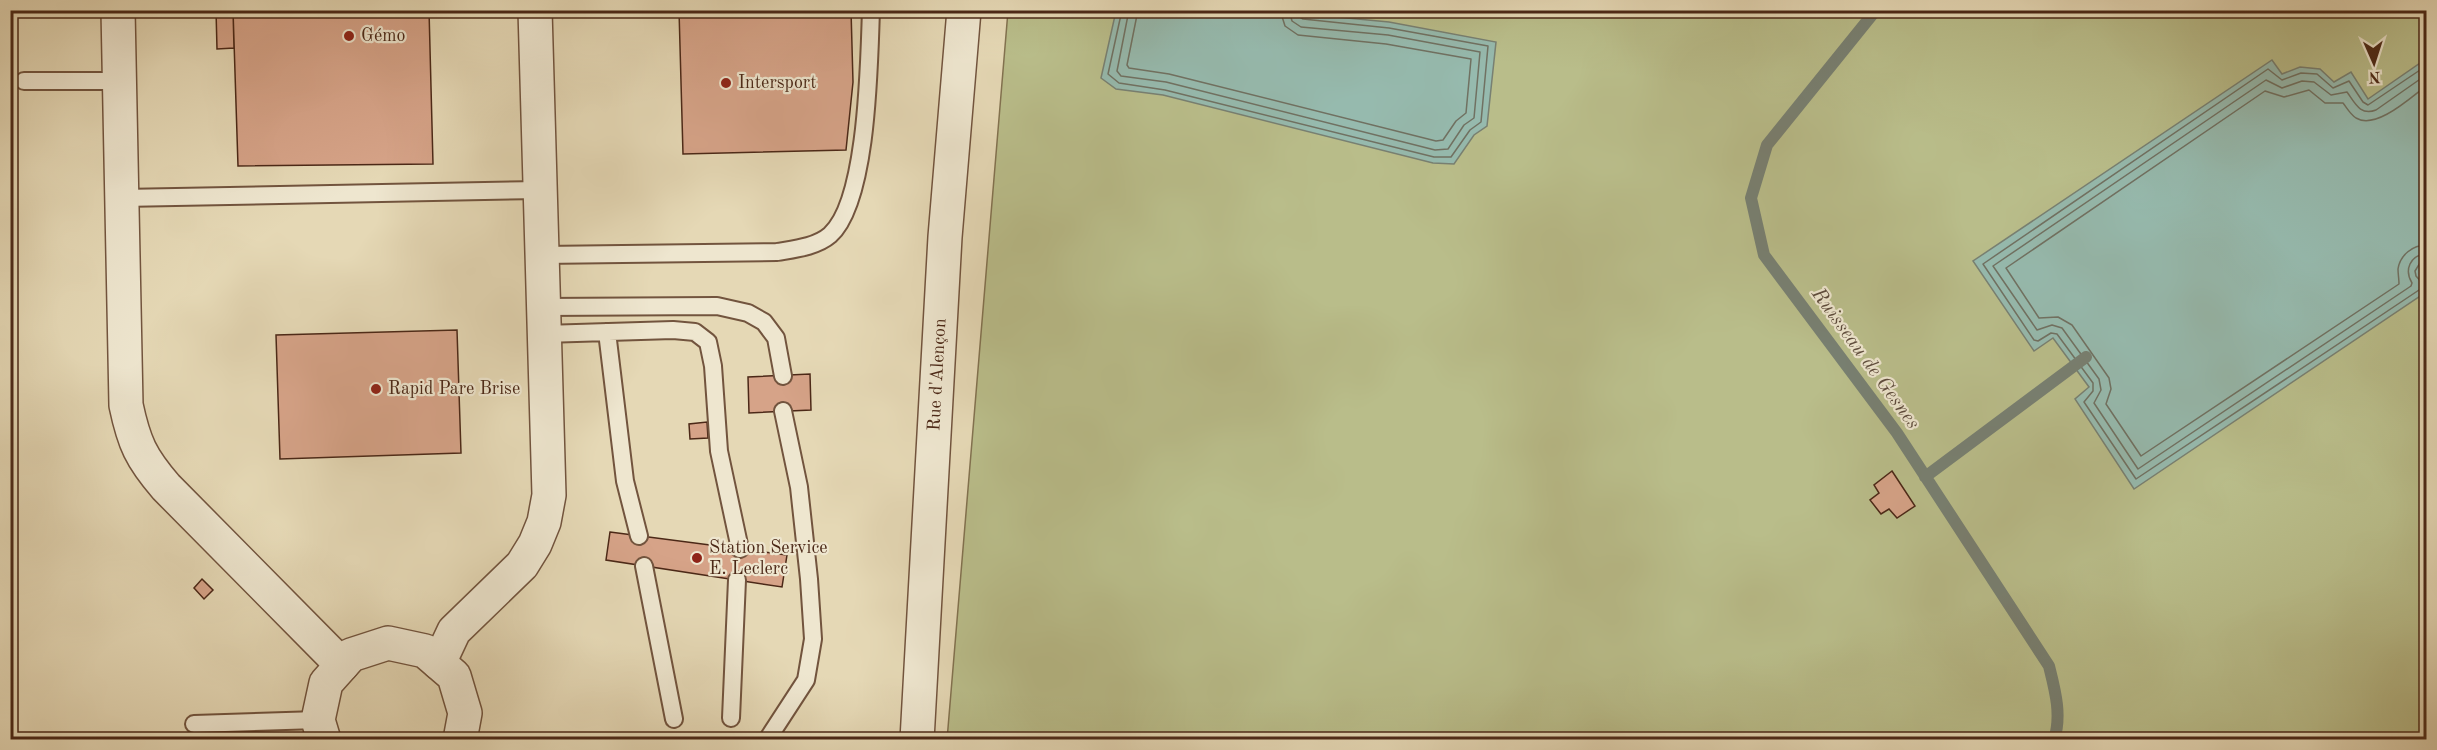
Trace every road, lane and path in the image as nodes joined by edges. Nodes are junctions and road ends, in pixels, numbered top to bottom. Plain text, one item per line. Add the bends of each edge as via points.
1 (118, 10) edge
2 (535, 10) edge
3 (871, 10) edge
4 (964, 10) edge
5 (24, 81) dead end
6 (119, 81) junction
7 (540, 190) junction
8 (122, 198) junction
9 (542, 255) junction
10 (544, 321) junction
11 (607, 332) junction
12 (783, 376) dead end
13 (783, 411) dead end
14 (639, 536) dead end
15 (740, 549) dead end
16 (644, 566) dead end
17 (737, 580) dead end
18 (439, 663) junction
19 (342, 665) junction
20 (731, 718) dead end
21 (674, 719) dead end
22 (194, 724) dead end
23 (321, 730) edge
24 (460, 740) edge
25 (767, 740) edge
26 (917, 740) edge

1 - 6 street
2 - 7 street
3 - 9 lane via 868,82 857,177 851,202 829,235 805,247 777,252
4 - 26 street, Rue d'Alençon via 945,237
5 - 6 lane
6 - 8 street
7 - 8 lane
7 - 9 street
8 - 19 street via 126,405 132,437 147,465 166,487
9 - 10 street
10 - 11 lane
10 - 12 lane via 717,306 748,312 764,322 777,338
10 - 18 street via 549,495 544,522 522,565 454,631
11 - 14 lane via 625,481
11 - 15 lane via 695,332 708,342 719,451
13 - 25 lane via 799,487 813,639 806,680
16 - 21 lane
17 - 20 lane
18 - 19 street via 425,651 388,643 351,655
18 - 24 street via 454,676 465,713
19 - 23 street via 326,683
22 - 23 lane

